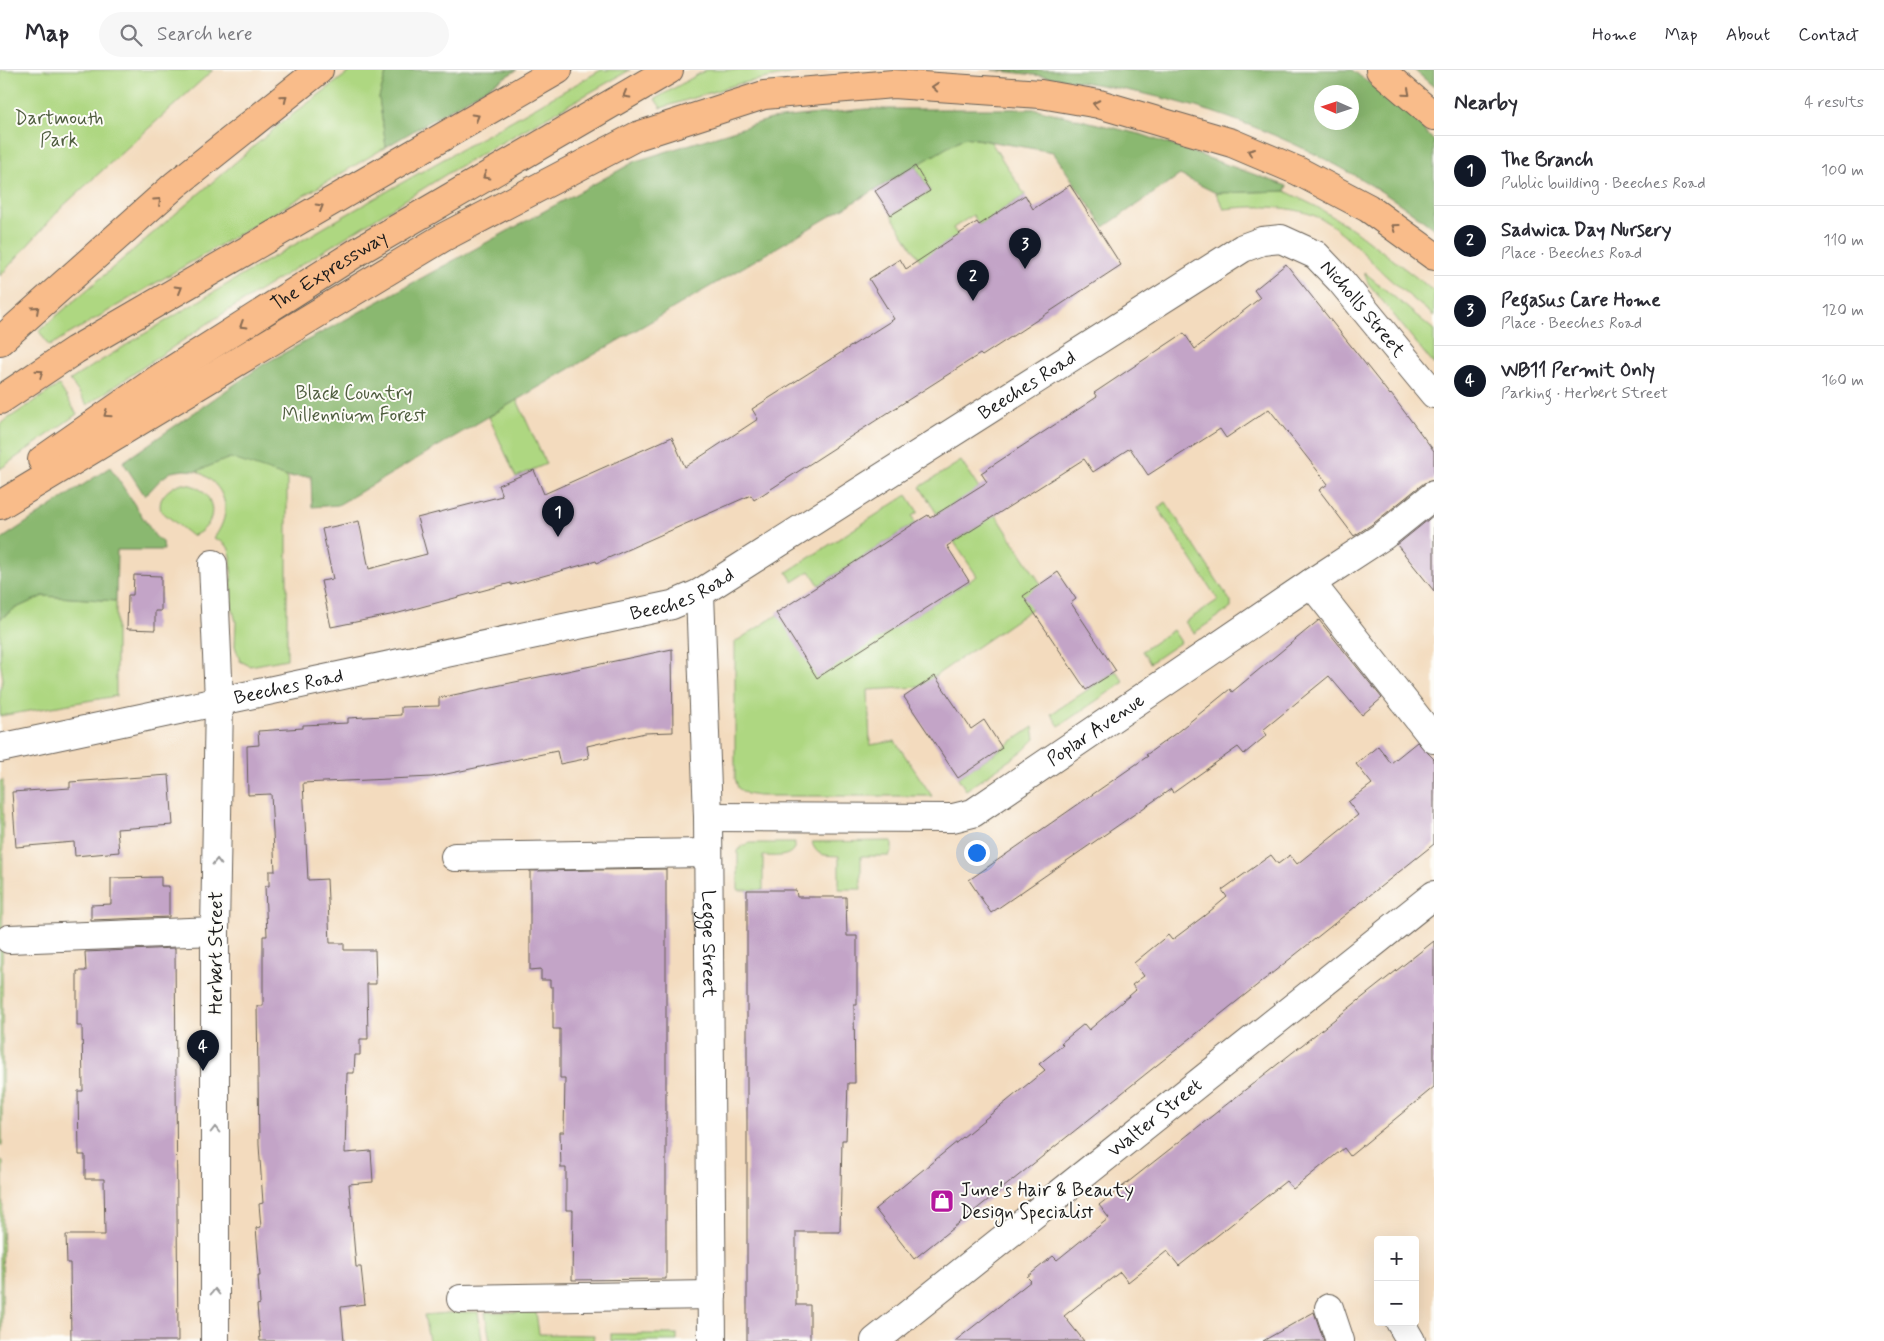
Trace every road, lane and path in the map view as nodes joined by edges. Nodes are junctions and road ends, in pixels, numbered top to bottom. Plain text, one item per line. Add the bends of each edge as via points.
1 (319, 70) edge
2 (558, 70) edge
3 (668, 70) edge
4 (1380, 70) edge
5 (1434, 116) edge
6 (1281, 239) joint
7 (1434, 256) edge
8 (0, 342) edge
9 (1434, 394) edge
10 (0, 400) edge
11 (0, 490) edge
12 (1434, 495) edge
13 (0, 505) edge
14 (213, 564) dead end
15 (1311, 583) junction
16 (700, 593) junction
17 (219, 700) junction
18 (1434, 739) edge
19 (0, 748) edge
20 (708, 817) junction
21 (708, 853) junction
22 (455, 857) dead end
23 (1434, 895) edge
24 (216, 931) junction
25 (9, 939) dead end
26 (712, 1295) junction
27 (460, 1299) dead end
28 (1329, 1308) dead end
29 (1402, 1326) edge
30 (215, 1341) edge
31 (712, 1341) edge
32 (875, 1341) edge
33 (1340, 1341) edge
34 (1411, 1341) edge

8 -> 1 highway via 175,185
10 -> 2 highway via 75,350
3 -> 11 highway, The Expressway via 354,254 158,378
4 -> 5 highway
6 - 9 street, Nicholls Street via 1316,256 1340,280
6 - 16 street, Beeches Road via 1243,248
7 -> 13 highway via 1368,208 1298,171 1232,143 1099,104 1041,94 893,84 764,95 637,136 444,237
12 - 15 street, Poplar Avenue via 1383,536
14 - 17 street, Herbert Street
15 - 18 street
15 - 20 street, Poplar Avenue via 973,813 953,818
16 - 17 street, Beeches Road via 672,606
16 - 20 street, Legge Street
17 - 19 street, Beeches Road
24 -> 17 street, Herbert Street
20 - 21 street, Legge Street
21 - 22 street
21 - 26 street, Legge Street
23 - 32 street, Walter Street
24 - 25 street
30 -> 24 street, Herbert Street
26 - 27 street
26 - 31 street, Legge Street
28 - 33 street
29 - 34 street

